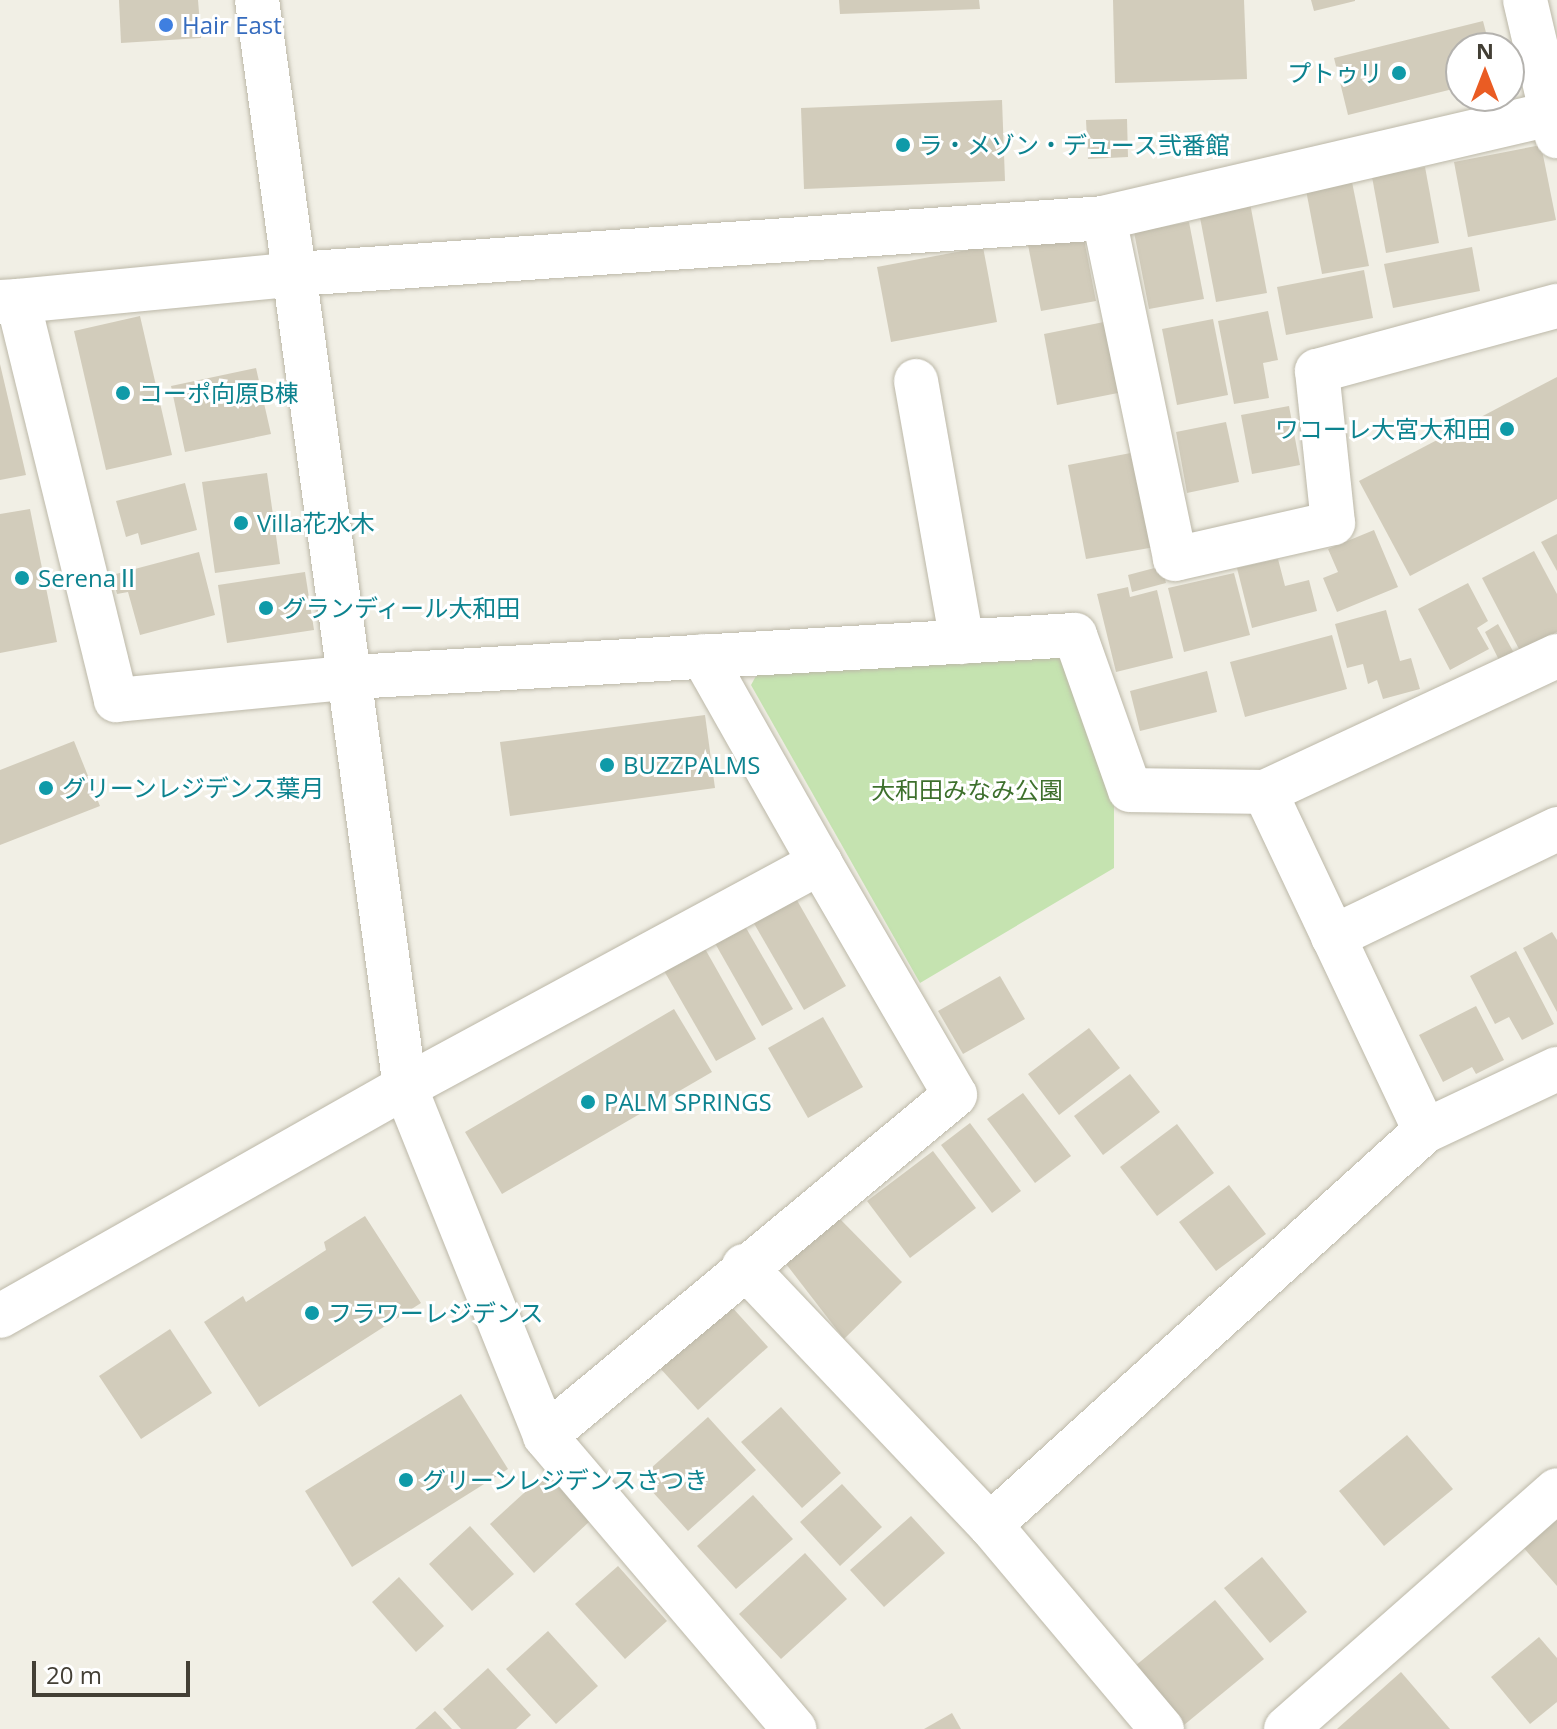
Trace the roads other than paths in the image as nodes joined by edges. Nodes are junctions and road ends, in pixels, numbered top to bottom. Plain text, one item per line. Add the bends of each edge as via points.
1 (257, 0) edge
2 (1525, 0) edge
3 (1554, 125) edge
4 (1104, 218) junction
5 (296, 274) junction
6 (9, 301) edge
7 (1557, 306) edge
8 (916, 381) dead end
9 (962, 642) junction
10 (703, 656) junction
11 (1557, 656) edge
12 (353, 677) junction
13 (1265, 792) junction
14 (1557, 829) edge
15 (820, 863) junction
16 (1333, 937) junction
17 (1557, 1069) edge
18 (405, 1087) junction
19 (1425, 1131) junction
20 (744, 1266) junction
21 (0, 1316) edge
22 (545, 1436) junction
23 (1557, 1490) edge
24 (990, 1525) junction
25 (794, 1729) edge
26 (1162, 1729) edge
27 (1286, 1729) edge

1 - 5 street
2 - 3 street
3 - 4 street
4 - 5 street
4 - 7 street via 1175,559 1333,523 1317,371
5 - 6 street
5 - 12 street
6 - 12 street via 116,700
8 - 9 street
9 - 10 street
9 - 13 street via 1075,635 1130,790
10 - 12 street
10 - 15 street
11 - 13 street
12 - 18 street
13 - 16 street
14 - 16 street
15 - 18 street
15 - 20 street via 955,1095
16 - 19 street
17 - 19 street
18 - 21 street
18 - 22 street
19 - 24 street
20 - 22 street
20 - 24 street
22 - 25 street
23 - 27 street
24 - 26 street

